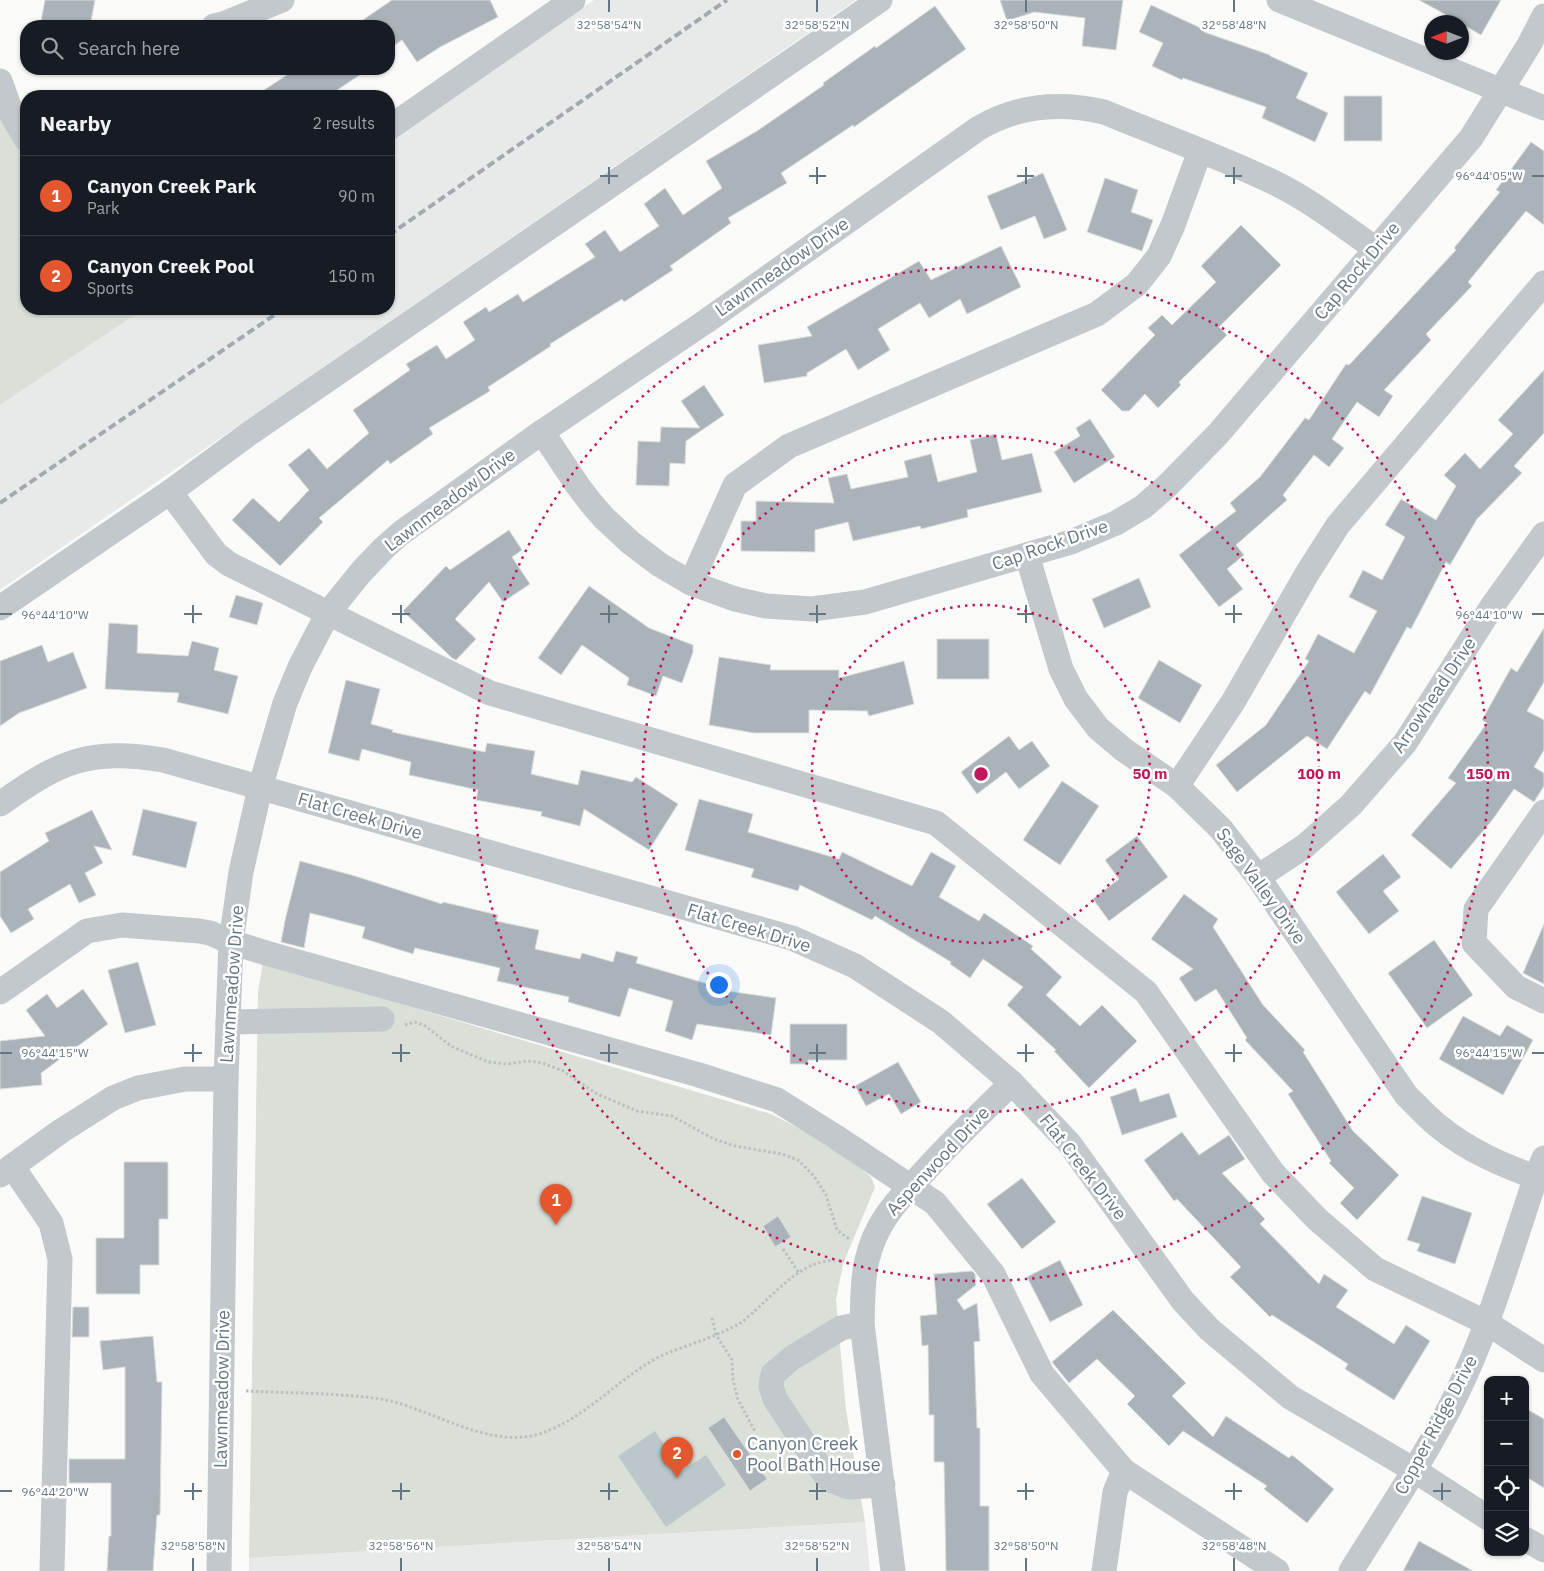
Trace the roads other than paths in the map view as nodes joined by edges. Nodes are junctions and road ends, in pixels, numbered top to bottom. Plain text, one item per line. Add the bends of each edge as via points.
1 (282, 0) edge
2 (574, 0) edge
3 (880, 0) edge
4 (1279, 0) edge
5 (1544, 16) edge
6 (233, 20) edge
7 (0, 81) edge
8 (1501, 90) junction
9 (1544, 108) edge
10 (395, 124) edge
11 (20, 129) edge
12 (1200, 151) junction
13 (1376, 249) junction
14 (1544, 283) edge
15 (542, 432) junction
16 (170, 492) junction
17 (1544, 534) edge
18 (1027, 555) junction
19 (691, 583) junction
20 (0, 608) edge
21 (328, 613) junction
22 (1177, 786) junction
23 (260, 788) junction
24 (0, 804) edge
25 (1544, 812) edge
26 (1258, 877) junction
27 (231, 942) junction
28 (0, 992) edge
29 (1544, 1001) edge
30 (228, 1022) junction
31 (391, 1022) road end
32 (226, 1079) junction
33 (1012, 1083) junction
34 (6, 1170) edge
35 (1541, 1172) edge
36 (910, 1187) junction
37 (862, 1324) junction
38 (1487, 1324) junction
39 (1544, 1360) edge
40 (1414, 1470) junction
41 (1124, 1471) junction
42 (883, 1485) junction
43 (1484, 1515) edge
44 (1529, 1541) edge
45 (1544, 1550) edge
46 (52, 1571) edge
47 (219, 1571) edge
48 (893, 1571) edge
49 (1104, 1571) edge
50 (1277, 1571) edge
51 (1351, 1571) edge

1 - 6 street
2 - 10 street
3 - 16 street via 250,433
4 - 8 street
5 - 8 street, Cap Rock Drive
7 - 11 street
8 - 9 street
8 - 13 street, Cap Rock Drive via 1470,138
12 - 13 street, Lawnmeadow Drive via 1278,185 1315,206
12 - 15 street, Lawnmeadow Drive via 1090,109 1036,108 991,120 705,322
12 - 19 street via 1159,256 1137,284 1097,314 789,446 735,485
13 - 18 street, Cap Rock Drive via 1218,434 1167,486 1143,507 1116,523 1071,542
14 - 22 street via 1338,525 1233,702
15 - 19 street, Cap Rock Drive via 604,518 631,543
15 - 21 street, Lawnmeadow Drive via 402,533 368,566
16 - 20 street
16 - 21 street via 216,554 229,564
17 - 26 street, Arrowhead Drive via 1493,605 1405,743 1351,805 1305,846
18 - 19 street, Cap Rock Drive via 865,602 812,609 766,606
18 - 22 street, Sage Valley Drive via 1061,669 1076,699 1098,728
21 - 23 street, Lawnmeadow Drive via 285,704
21 - 38 street via 490,693 936,822 1146,992 1273,1173 1316,1219 1375,1269
22 - 26 street, Sage Valley Drive via 1221,828
23 - 24 street, Flat Creek Drive via 163,760 103,755 83,758 52,770
23 - 27 street, Lawnmeadow Drive via 241,872
23 - 33 street, Flat Creek Drive via 792,938 855,966 941,1022
25 - 29 street via 1476,909 1474,943 1516,987
26 - 35 street, Sage Valley Drive via 1406,1095 1436,1125 1467,1147 1512,1169
27 - 28 street via 199,931 122,925 87,931
27 - 30 street, Lawnmeadow Drive
27 - 36 street via 777,1100
30 - 31 street
30 - 32 street, Lawnmeadow Drive
32 - 34 street via 185,1079 138,1088 113,1098
32 - 47 street, Lawnmeadow Drive
33 - 36 street, Aspenwood Drive
33 - 40 street, Flat Creek Drive via 1069,1144 1183,1301 1209,1328 1290,1397
34 - 46 street via 52,1223 60,1259
35 - 38 street, Copper Ridge Drive
36 - 37 street, Aspenwood Drive via 886,1215 866,1261
36 - 41 street via 935,1204 993,1274 1042,1374
37 - 42 street, Aspenwood Drive
37 - 42 street via 841,1328 792,1358 773,1374 771,1386 775,1399 828,1478 848,1487
38 - 39 street
38 - 40 street, Copper Ridge Drive via 1456,1396
40 - 43 street, Flat Creek Drive
40 - 51 street, Copper Ridge Drive
41 - 49 street via 1115,1492
41 - 50 street
42 - 48 street, Aspenwood Drive
44 - 45 street

